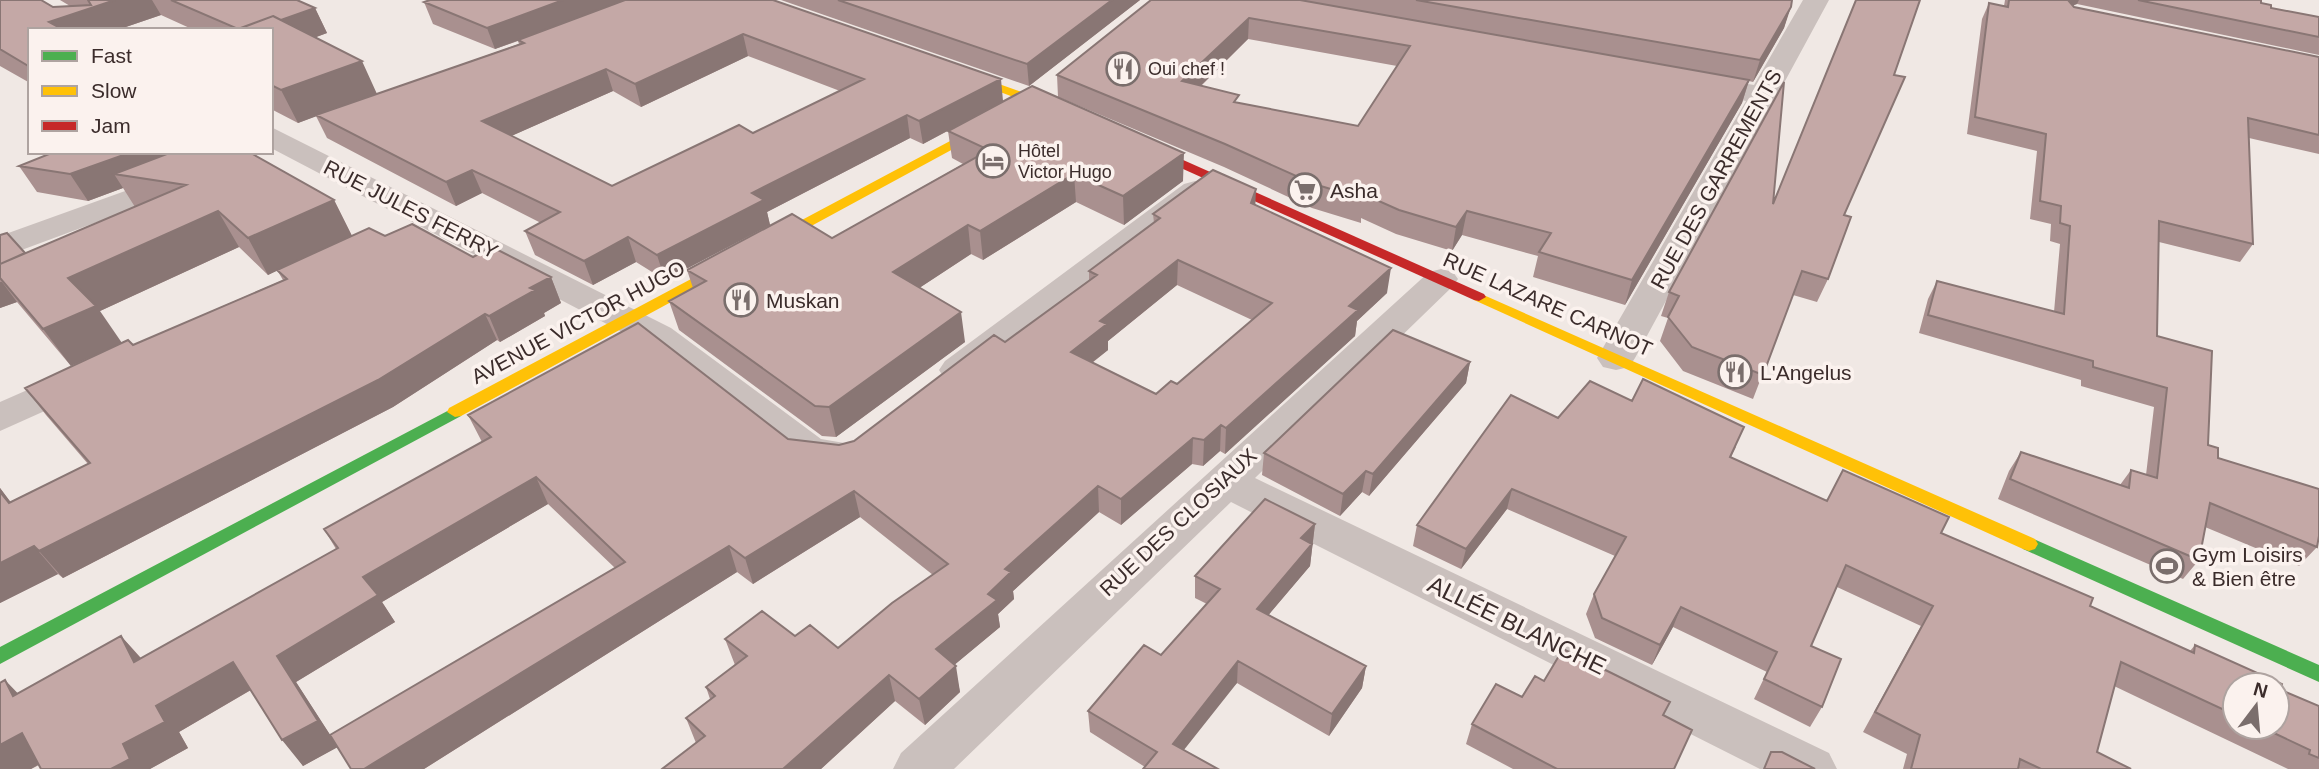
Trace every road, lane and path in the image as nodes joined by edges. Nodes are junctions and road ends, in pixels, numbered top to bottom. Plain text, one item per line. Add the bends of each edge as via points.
1 (1816, 0) edge
2 (939, 66) edge
3 (1669, 78) edge
4 (1050, 88) dead end
5 (1762, 95) junction
6 (1034, 100) junction
7 (1077, 117) edge
8 (317, 131) edge
9 (1120, 135) edge
10 (273, 144) edge
11 (273, 149) edge
12 (203, 172) edge
13 (1213, 177) junction
14 (426, 217) junction
15 (384, 237) edge
16 (0, 248) edge
17 (1441, 279) junction
18 (625, 321) junction
19 (1616, 358) junction
20 (108, 367) edge
21 (931, 390) edge
22 (0, 418) edge
23 (867, 439) edge
24 (1223, 480) junction
25 (0, 656) edge
26 (2319, 674) edge
27 (919, 769) edge
28 (1811, 769) edge

1 - 5 street, RUE DES GARREMENTS
2 - 6 street
3 - 5 street
4 - 6 street, AVENUE VICTOR HUGO
5 - 19 street, RUE DES GARREMENTS
6 - 7 street
6 - 18 street, AVENUE VICTOR HUGO
8 - 10 street
9 - 13 street, RUE LAZARE CARNOT
11 - 14 street, RUE JULES FERRY
12 - 16 street
13 - 17 street, RUE LAZARE CARNOT
13 - 21 street
14 - 15 street
14 - 18 street, RUE JULES FERRY
17 - 19 street, RUE LAZARE CARNOT
17 - 24 street, RUE DES CLOSIAUX
18 - 23 street, RUE JULES FERRY via 658,337 811,453 845,455
18 - 25 street, AVENUE VICTOR HUGO
19 - 26 street, RUE LAZARE CARNOT
20 - 22 street
24 - 27 street, RUE DES CLOSIAUX
24 - 28 street, ALLÉE BLANCHE

